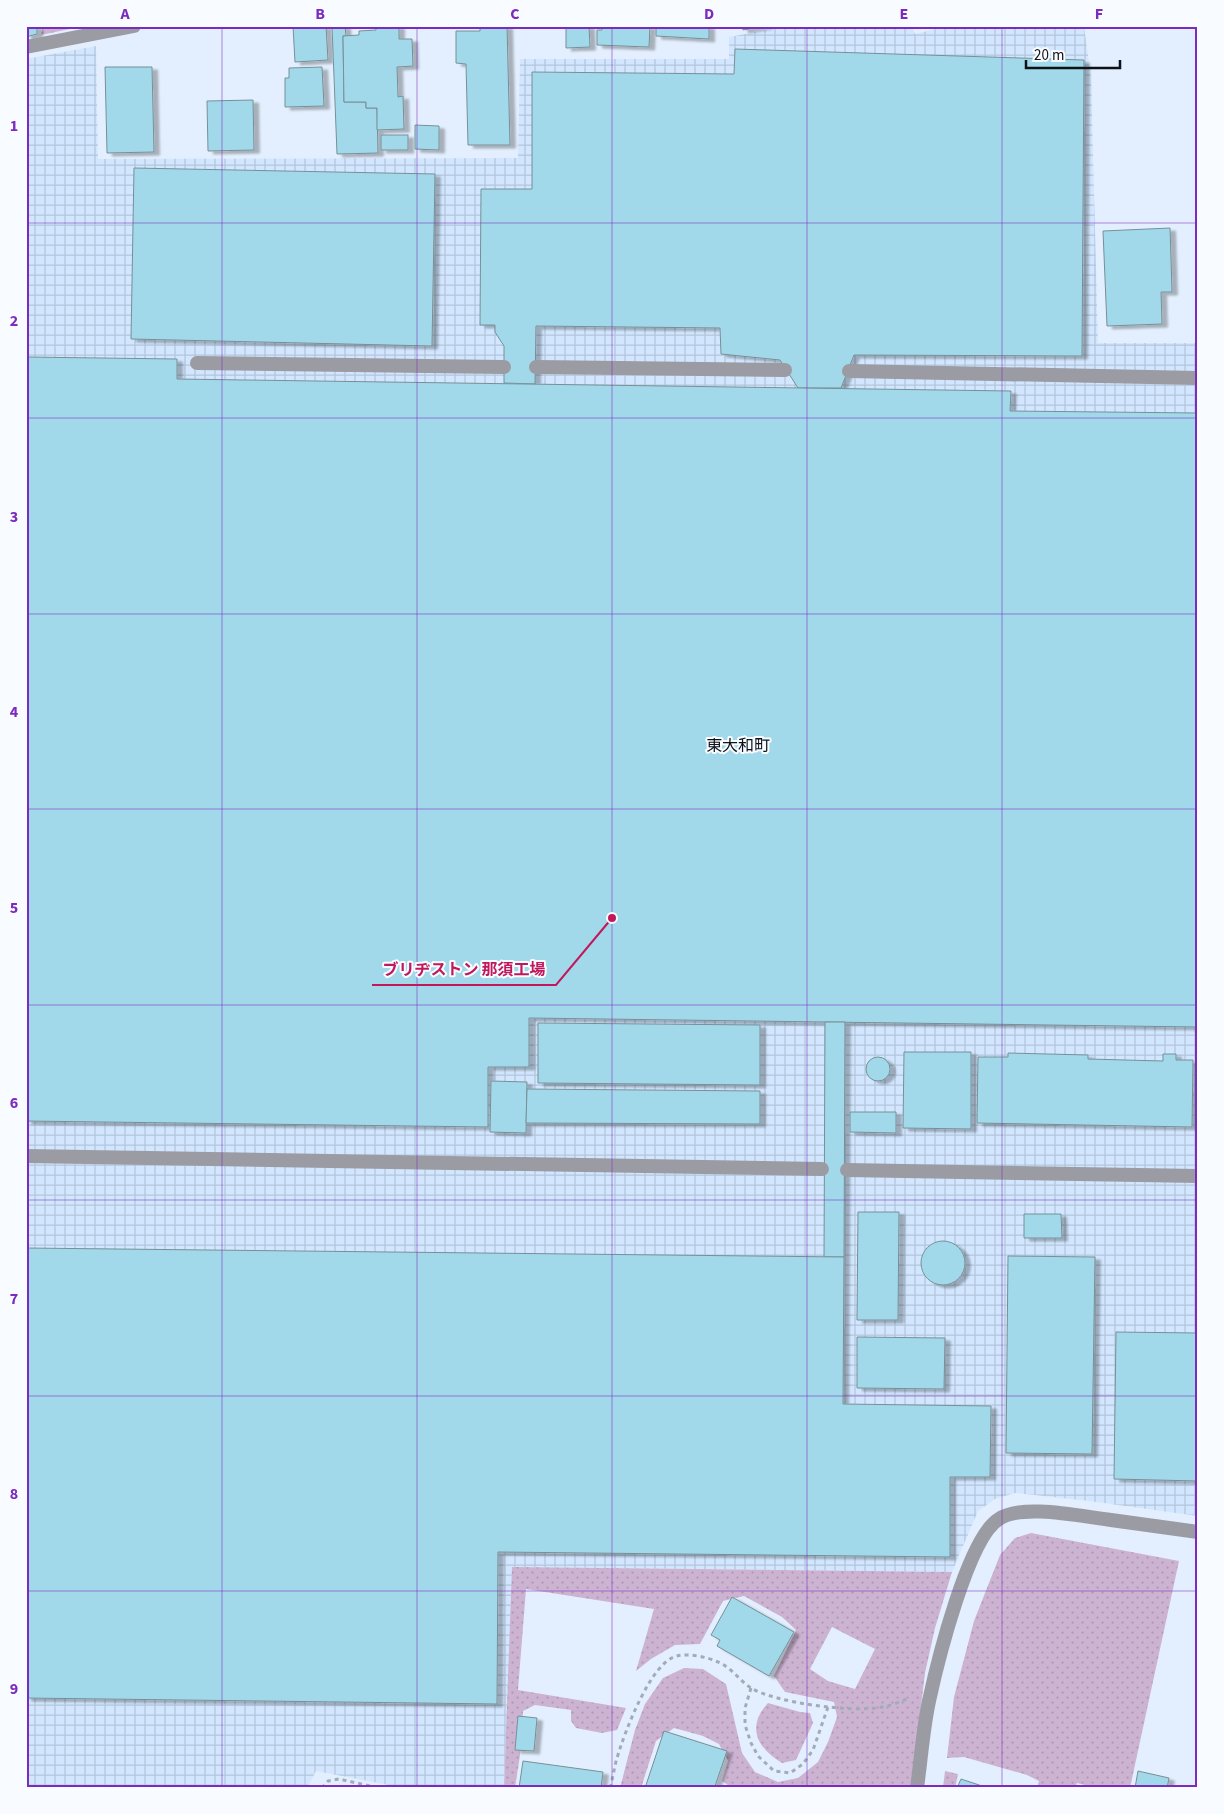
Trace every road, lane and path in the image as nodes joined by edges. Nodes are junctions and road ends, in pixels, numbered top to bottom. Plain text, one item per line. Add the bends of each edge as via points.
1 (134, 26) edge
2 (26, 47) edge
3 (196, 362) dead end
4 (504, 366) dead end
5 (536, 367) dead end
6 (785, 370) dead end
7 (849, 371) dead end
8 (1198, 378) edge
9 (26, 1156) edge
10 (822, 1169) dead end
11 (847, 1170) dead end
12 (1198, 1176) edge
13 (1198, 1532) edge
14 (751, 1688) junction
15 (931, 1692) junction
16 (828, 1707) junction
17 (322, 1788) edge
18 (379, 1788) edge
19 (610, 1788) edge
20 (917, 1788) edge

1 - 2 street
3 - 4 street
5 - 6 street
7 - 8 street
9 - 10 street
11 - 12 street
13 - 15 street via 1047,1512 1020,1512 998,1519 983,1536 969,1565 942,1646
14 - 16 path via 781,1699
14 - 16 path via 745,1708 745,1726 758,1756 774,1771 790,1773 803,1764 813,1750
14 - 19 path via 719,1662 696,1656 676,1656 662,1665 632,1717
15 - 16 path via 881,1707 848,1710
15 - 20 street
17 - 18 path via 328,1781 339,1779

